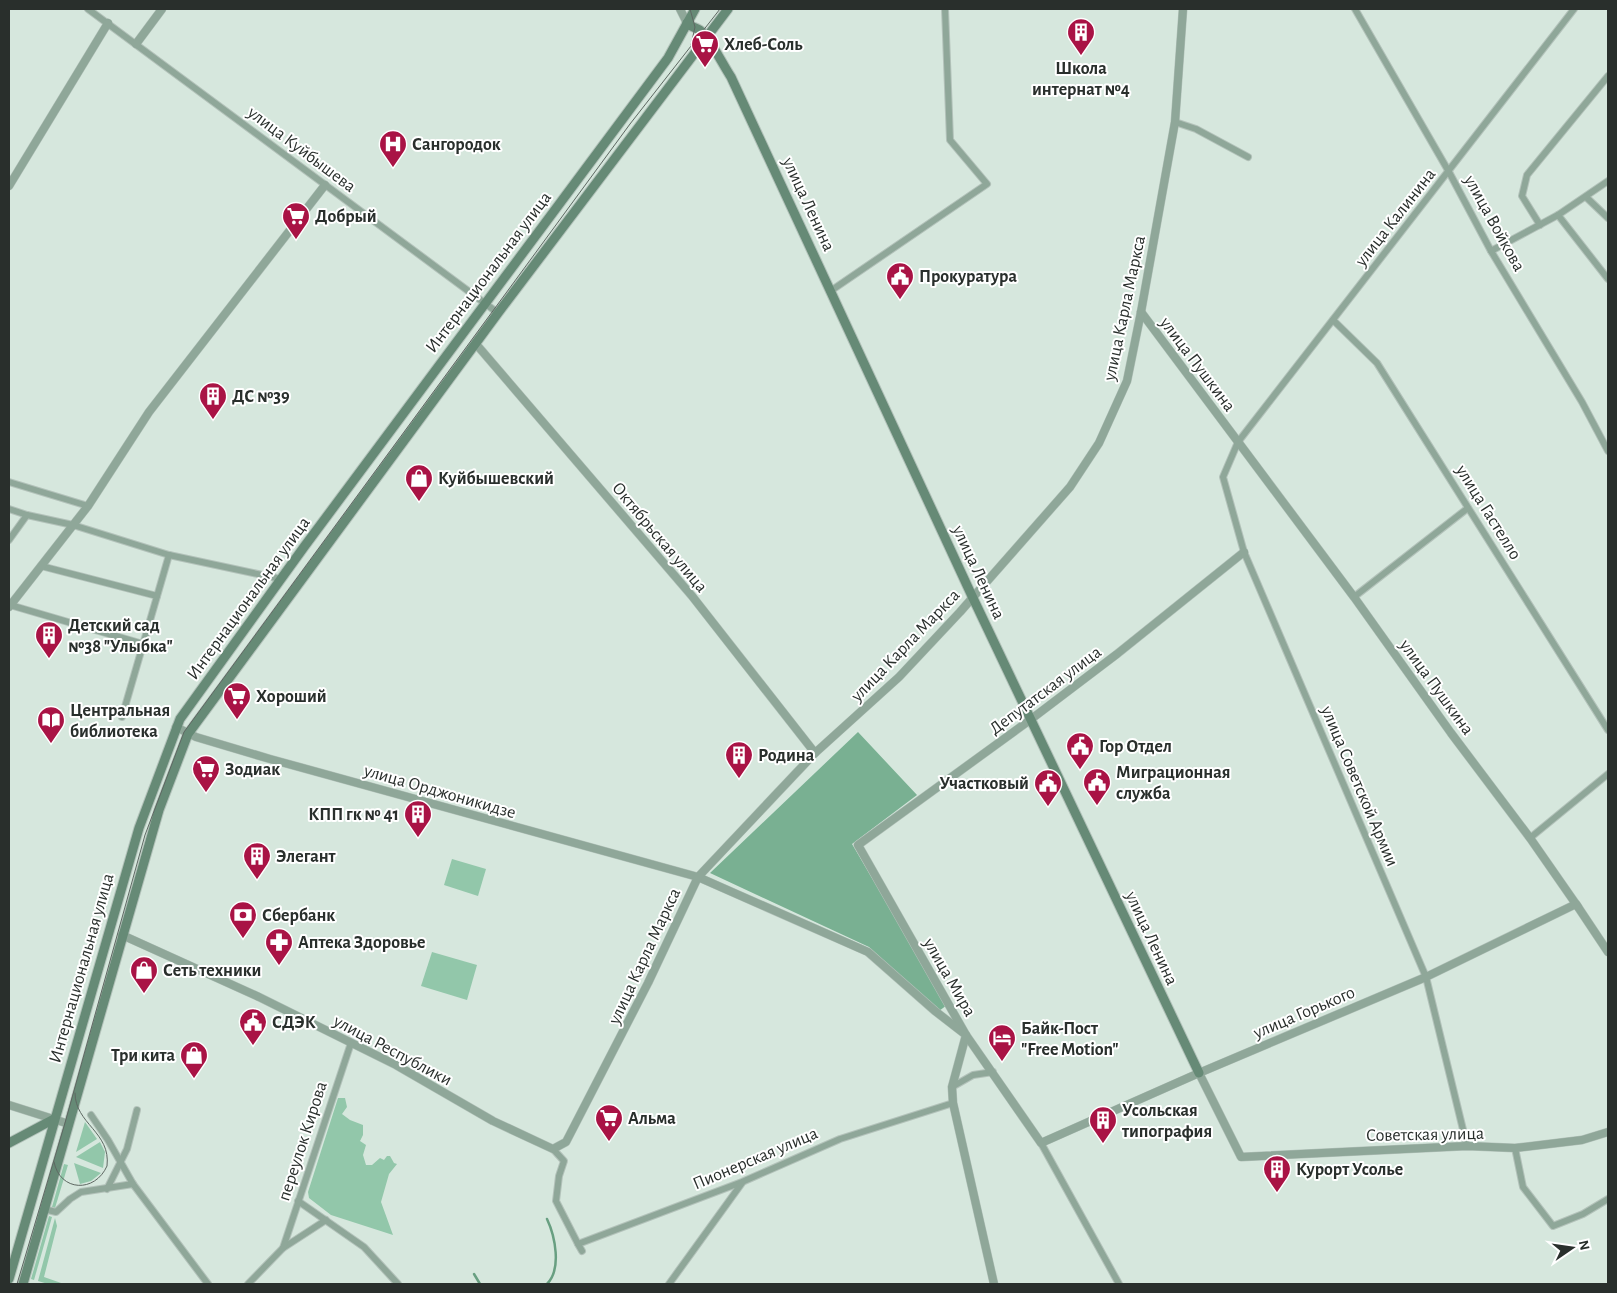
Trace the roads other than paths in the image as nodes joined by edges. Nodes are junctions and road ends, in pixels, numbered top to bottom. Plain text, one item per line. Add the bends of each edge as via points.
1 (88, 9) edge
2 (162, 9) edge
3 (680, 9) edge
4 (695, 9) edge
5 (728, 9) edge
6 (945, 9) edge
7 (1182, 9) edge
8 (1355, 9) edge
9 (1574, 9) edge
10 (108, 23) junction
11 (687, 23) junction
12 (707, 37) junction
13 (136, 44) junction
14 (1608, 76) edge
15 (1175, 122) junction
16 (1248, 157) dead end
17 (1450, 172) junction
18 (1608, 182) edge
19 (325, 185) junction
20 (9, 186) edge
21 (1586, 197) junction
22 (1558, 215) junction
23 (1608, 218) edge
24 (1540, 224) junction
25 (1491, 251) junction
26 (1608, 279) edge
27 (832, 290) junction
28 (485, 304) junction
29 (1141, 312) junction
30 (498, 313) junction
31 (1333, 320) junction
32 (476, 344) junction
33 (1238, 442) junction
34 (1608, 451) edge
35 (9, 482) edge
36 (88, 506) junction
37 (1468, 508) junction
38 (9, 509) edge
39 (27, 515) junction
40 (73, 524) junction
41 (9, 540) edge
42 (1244, 552) junction
43 (169, 555) junction
44 (41, 566) junction
45 (281, 579) junction
46 (157, 596) junction
47 (972, 596) junction
48 (1354, 597) junction
49 (9, 606) edge
50 (142, 644) junction
51 (122, 717) dead end
52 (1030, 720) junction
53 (176, 727) junction
54 (1608, 730) edge
55 (188, 734) junction
56 (815, 753) junction
57 (1608, 774) edge
58 (1530, 838) junction
59 (858, 845) joint
60 (698, 877) junction
61 (1576, 904) junction
62 (108, 930) junction
63 (122, 935) junction
64 (1608, 952) edge
65 (1426, 976) junction
66 (966, 1035) junction
67 (350, 1043) junction
68 (993, 1072) junction
69 (1199, 1073) junction
70 (952, 1087) junction
71 (953, 1103) junction
72 (9, 1105) edge
73 (137, 1110) dead end
74 (91, 1115) dead end
75 (54, 1120) junction
76 (69, 1124) junction
77 (1608, 1132) edge
78 (9, 1143) edge
79 (1041, 1143) junction
80 (1468, 1146) junction
81 (1515, 1148) junction
82 (553, 1149) junction
83 (1241, 1157) joint
84 (120, 1162) junction
85 (742, 1182) junction
86 (133, 1184) junction
87 (107, 1189) junction
88 (1608, 1199) edge
89 (298, 1201) junction
90 (44, 1209) junction
91 (326, 1220) junction
92 (283, 1248) junction
93 (9, 1279) edge
94 (22, 1284) edge
95 (208, 1284) edge
96 (248, 1284) edge
97 (398, 1284) edge
98 (669, 1284) edge
99 (994, 1284) edge
100 (1119, 1284) edge

1 - 10 street, улица Куйбышева
2 - 13 street
3 - 11 street, улица Ленина
4 - 11 main road, Интернациональная улица
5 - 12 main road, Интернациональная улица
6 - 27 street via 950,140 987,184
7 - 15 street, улица Карла Маркса
8 - 17 street, улица Войкова
9 - 17 street, улица Калинина
10 - 13 street, улица Куйбышева
10 - 20 street
11 - 12 main road, улица Ленина
11 - 28 main road, Интернациональная улица via 668,58
12 - 27 main road, улица Ленина via 731,77
12 - 30 main road, Интернациональная улица
13 - 19 street, улица Куйбышева
14 - 24 street via 1527,175 1522,196
15 - 16 street via 1196,129
15 - 29 street, улица Карла Маркса
17 - 25 street, улица Войкова
17 - 31 street, улица Калинина
18 - 21 street
19 - 28 street, улица Куйбышева
19 - 36 street via 149,412
21 - 22 street
21 - 23 street
22 - 24 street
22 - 26 street
24 - 25 street
25 - 34 street, улица Войкова
27 - 47 main road, улица Ленина
28 - 30 street, улица Куйбышева
28 - 45 main road, Интернациональная улица
29 - 33 street, улица Пушкина
29 - 47 street, улица Карла Маркса via 1127,381 1099,443 1070,488
29 - 48 street
30 - 32 main road, Интернациональная улица
31 - 33 street, улица Калинина
31 - 37 street, улица Гастелло via 1377,363
32 - 55 main road, Интернациональная улица
32 - 56 street, Октябрьская улица via 692,596
33 - 42 street, улица Советской Армии via 1224,477
33 - 48 street, улица Пушкина
35 - 36 street
36 - 40 street
37 - 48 street
37 - 54 street, улица Гастелло
38 - 39 street
39 - 40 street
39 - 41 street
40 - 43 street
40 - 44 street
42 - 52 street, Депутатская улица
42 - 65 street, улица Советской Армии
43 - 45 street
43 - 46 street
44 - 46 street
44 - 49 street
45 - 53 main road, Интернациональная улица
46 - 50 street
47 - 52 main road, улица Ленина
47 - 56 street, улица Карла Маркса via 899,677
48 - 58 street, улица Пушкина
49 - 50 street
50 - 51 street
52 - 59 street, Депутатская улица
52 - 69 main road, улица Ленина
53 - 55 street, улица Орджоникидзе
53 - 62 main road, Интернациональная улица via 142,819
55 - 60 street, улица Орджоникидзе
55 - 63 main road, Интернациональная улица via 160,810
56 - 60 street, улица Карла Маркса
57 - 58 street
58 - 61 street, улица Пушкина
59 - 66 street, улица Мира
60 - 66 street, улица Орджоникидзе via 868,952
60 - 82 street, улица Карла Маркса via 566,1142
61 - 64 street, улица Пушкина
61 - 65 street, улица Горького
62 - 63 main road
62 - 75 main road, Интернациональная улица
63 - 67 street, улица Республики via 258,996
63 - 76 main road, Интернациональная улица
65 - 69 street, улица Горького
65 - 80 street, улица Советской Армии
66 - 68 street, улица Мира
66 - 70 street
67 - 82 street, улица Республики via 493,1121
67 - 89 street, переулок Кирова
68 - 70 street via 973,1075
68 - 79 street, улица Мира
69 - 79 street, улица Горького
69 - 83 street, улица Ленина
70 - 71 street
71 - 85 street, Пионерская улица via 840,1139
71 - 99 street
72 - 75 street
73 - 84 street via 127,1149
74 - 84 street
75 - 76 street
75 - 78 main road
75 - 93 main road, Интернациональная улица
76 - 90 main road, Интернациональная улица
77 - 81 street, Советская улица via 1582,1140
79 - 100 street
80 - 81 street, Советская улица
80 - 83 street, Советская улица
81 - 88 street via 1523,1187 1553,1226
82 - 85 street, Пионерская улица via 564,1161 556,1201 580,1247
84 - 86 street
84 - 87 street
85 - 98 street
86 - 87 street
86 - 95 street
87 - 90 street via 81,1192 56,1212
89 - 91 street
89 - 92 street, переулок Кирова
90 - 94 main road, Интернациональная улица
91 - 92 street, переулок Кирова
91 - 97 street via 364,1247
92 - 96 street, переулок Кирова

